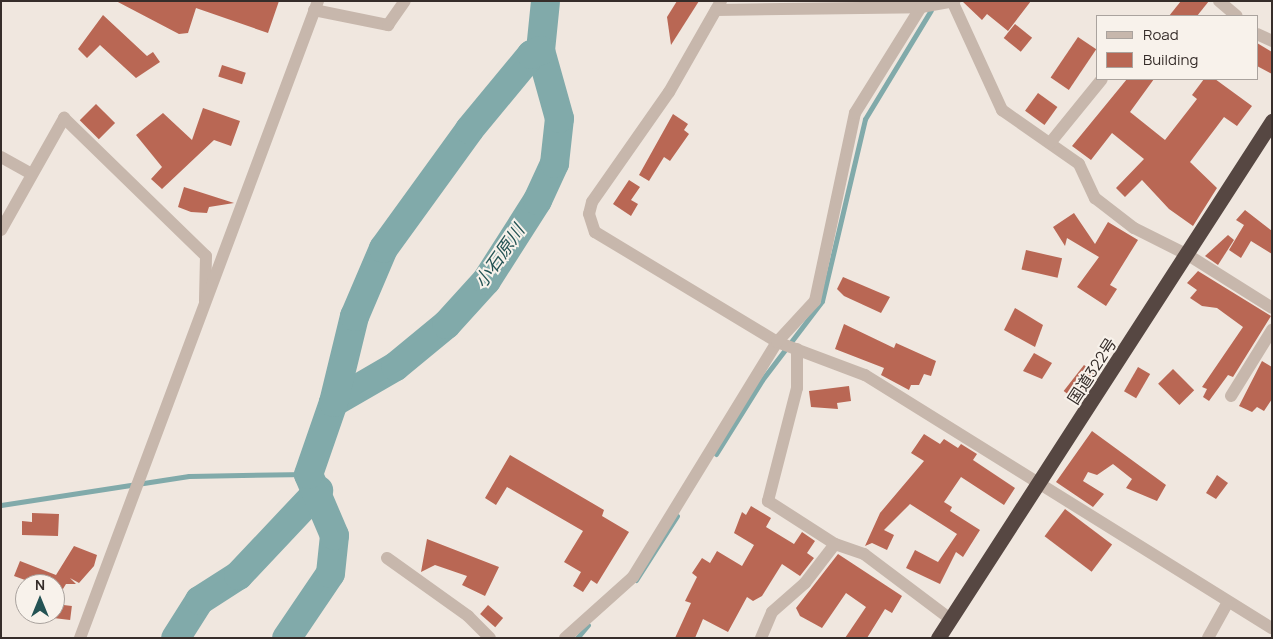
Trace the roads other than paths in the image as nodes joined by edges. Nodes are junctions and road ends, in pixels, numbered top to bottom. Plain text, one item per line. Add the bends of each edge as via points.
1 (405, 1) edge
2 (1219, 1) edge
3 (954, 4) edge
4 (316, 6) edge
5 (718, 6) edge
6 (921, 6) junction
7 (1236, 15) edge
8 (1258, 34) edge
9 (1272, 41) edge
10 (1101, 80) edge
11 (1272, 121) edge
12 (1050, 143) junction
13 (1, 157) edge
14 (32, 174) junction
15 (1, 230) edge
16 (1188, 255) junction
17 (1271, 306) edge
18 (205, 311) junction
19 (1272, 330) edge
20 (787, 346) junction
21 (1231, 396) dead end
22 (1040, 482) junction
23 (835, 544) junction
24 (386, 558) dead end
25 (1227, 604) junction
26 (949, 618) junction
27 (1272, 628) edge
28 (80, 638) edge
29 (490, 638) edge
30 (565, 638) edge
31 (761, 638) edge
32 (938, 638) edge
33 (1208, 638) edge

1 - 4 street via 388,26
2 - 7 street
3 - 6 street
3 - 12 street via 1002,110
4 - 18 street
5 - 6 street
5 - 20 street via 669,92 592,202 589,214 595,232
6 - 20 street via 855,113 815,301
8 - 9 street
10 - 12 street
11 - 16 highway, 国道322号
12 - 16 street via 1080,164 1095,198 1134,228
13 - 14 street
14 - 15 street
14 - 18 street via 64,118 206,256
16 - 17 street
16 - 22 highway, 国道322号
18 - 28 street
19 - 21 street
20 - 22 street via 865,375
20 - 23 street via 797,388 768,501
20 - 30 street via 633,577
22 - 25 street
22 - 26 highway, 国道322号
23 - 26 street via 864,554
23 - 31 street via 805,583 772,612
24 - 29 street via 468,616
25 - 27 street
25 - 33 street
26 - 32 highway, 国道322号

